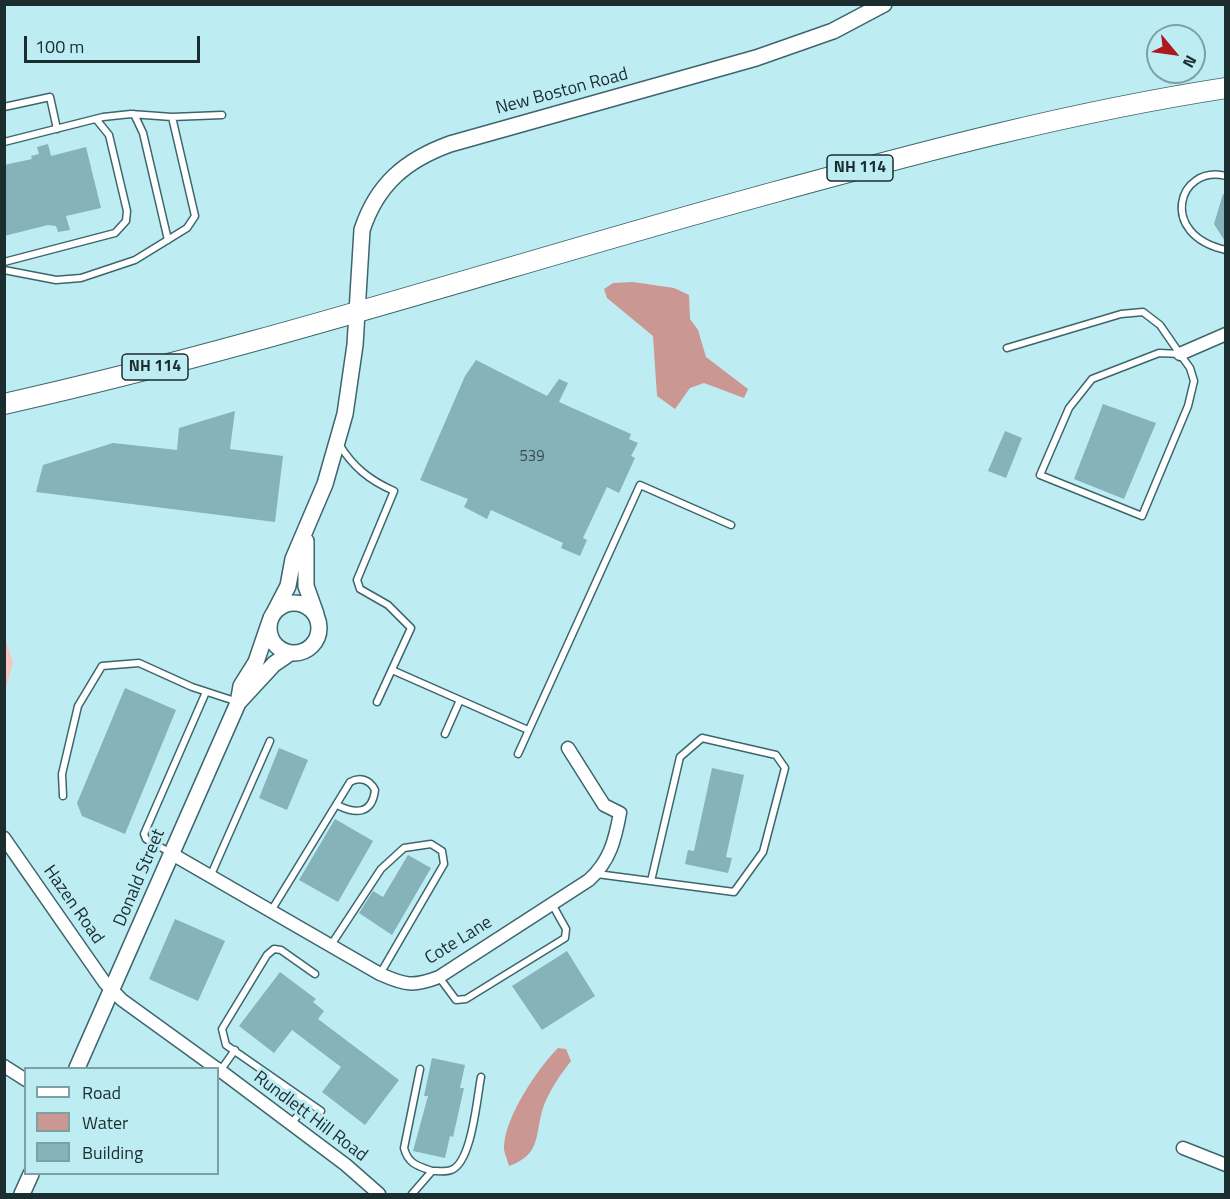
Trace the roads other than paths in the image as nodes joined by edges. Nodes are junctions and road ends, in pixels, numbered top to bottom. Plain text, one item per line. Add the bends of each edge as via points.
1 (884, 4) edge
2 (1226, 88) edge
3 (4, 106) edge
4 (134, 114) junction
5 (222, 115) dead end
6 (172, 117) junction
7 (96, 119) junction
8 (57, 129) junction
9 (4, 142) edge
10 (1226, 176) edge
11 (168, 240) junction
12 (1226, 250) edge
13 (4, 262) edge
14 (7, 272) edge
15 (357, 314) junction
16 (1226, 334) edge
17 (1007, 348) dead end
18 (1180, 354) junction
19 (4, 404) edge
20 (338, 442) junction
21 (731, 525) dead end
22 (306, 529) junction
23 (316, 615) junction
24 (272, 617) junction
25 (290, 653) junction
26 (392, 670) junction
27 (206, 692) junction
28 (460, 700) junction
29 (377, 702) dead end
30 (238, 703) junction
31 (528, 730) junction
32 (445, 734) dead end
33 (270, 741) dead end
34 (568, 748) dead end
35 (518, 754) dead end
36 (63, 796) dead end
37 (337, 804) junction
38 (4, 838) edge
39 (172, 854) junction
40 (596, 873) junction
41 (210, 877) junction
42 (651, 881) junction
43 (552, 903) junction
44 (271, 911) junction
45 (331, 946) junction
46 (315, 974) dead end
47 (380, 974) junction
48 (439, 976) junction
49 (112, 990) junction
50 (235, 1050) junction
51 (4, 1066) edge
52 (77, 1067) edge
53 (214, 1067) edge
54 (219, 1069) edge
55 (420, 1069) dead end
56 (219, 1071) edge
57 (481, 1077) dead end
58 (24, 1079) edge
59 (308, 1102) junction
60 (321, 1111) dead end
61 (291, 1123) junction
62 (1183, 1148) dead end
63 (1226, 1165) edge
64 (432, 1171) junction
65 (31, 1175) edge
66 (22, 1194) edge
67 (379, 1194) edge
68 (411, 1194) edge

1 - 15 street, New Boston Road via 796,45 478,135 406,164 377,195 362,230
2 - 15 main road, NH 114 via 1106,108 973,138 748,199
3 - 8 lane via 50,97
4 - 6 lane
4 - 7 lane
4 - 11 lane via 143,133
5 - 6 lane
6 - 11 lane via 195,216 187,228
7 - 8 lane
7 - 13 lane via 109,135 128,211 126,221 115,233
8 - 9 lane
10 - 12 lane via 1203,176 1189,188 1180,213 1194,236 1209,246
11 - 14 lane via 135,260 81,278 56,280
15 - 19 main road, NH 114
15 - 20 street, Donald Street via 349,397
16 - 18 street
17 - 18 lane via 1121,314 1143,312 1160,325
18 - 18 lane via 1159,353 1092,379 1069,408 1040,475 1142,516 1188,406 1194,381
20 - 22 street, Donald Street
20 - 26 lane via 363,475 394,491 357,580 360,589 388,604 411,628
21 - 31 lane via 640,485
22 - 23 street, Donald Street via 306,586
22 - 24 street, Donald Street via 293,559 288,586
23 - 24 street via 296,603 280,607
23 - 25 street, Donald Street via 317,639 305,651
24 - 25 street via 269,629 275,644
24 - 30 street, Donald Street
25 - 30 street, Donald Street via 274,664
26 - 28 lane
26 - 29 lane
27 - 30 lane
27 - 36 lane via 139,663 102,666 78,706 62,774
27 - 39 lane via 144,834
28 - 31 lane
28 - 32 lane
30 - 39 street, Donald Street
31 - 35 lane
33 - 41 lane
34 - 40 street, Cote Lane via 604,805 620,813 614,846
37 - 37 lane via 356,779 371,784 375,790 370,807 364,811 355,812
37 - 44 lane
38 - 49 street, Hazen Road
39 - 41 street, Cote Lane
39 - 49 street, Donald Street
40 - 42 lane
40 - 43 street, Cote Lane
41 - 44 street, Cote Lane
42 - 42 lane via 734,892 763,852 785,768 776,755 702,738 680,757
43 - 48 street, Cote Lane
43 - 48 lane via 566,929 565,938 466,999 456,1000
44 - 45 street, Cote Lane
45 - 47 street, Cote Lane
45 - 47 lane via 381,869 404,848 431,844 442,851 444,864
46 - 50 lane via 281,950 274,949 267,955 222,1029 226,1044
47 - 48 street, Cote Lane via 420,985
49 - 52 street, Donald Street
49 - 53 street, Rundlett Hill Road
50 - 54 lane
50 - 59 lane
51 - 58 street
55 - 64 lane via 406,1157 412,1164
56 - 61 street, Rundlett Hill Road
57 - 64 lane via 467,1151 452,1170
59 - 60 lane
59 - 61 lane
61 - 67 street, Rundlett Hill Road
62 - 63 street
64 - 68 lane
65 - 66 street

